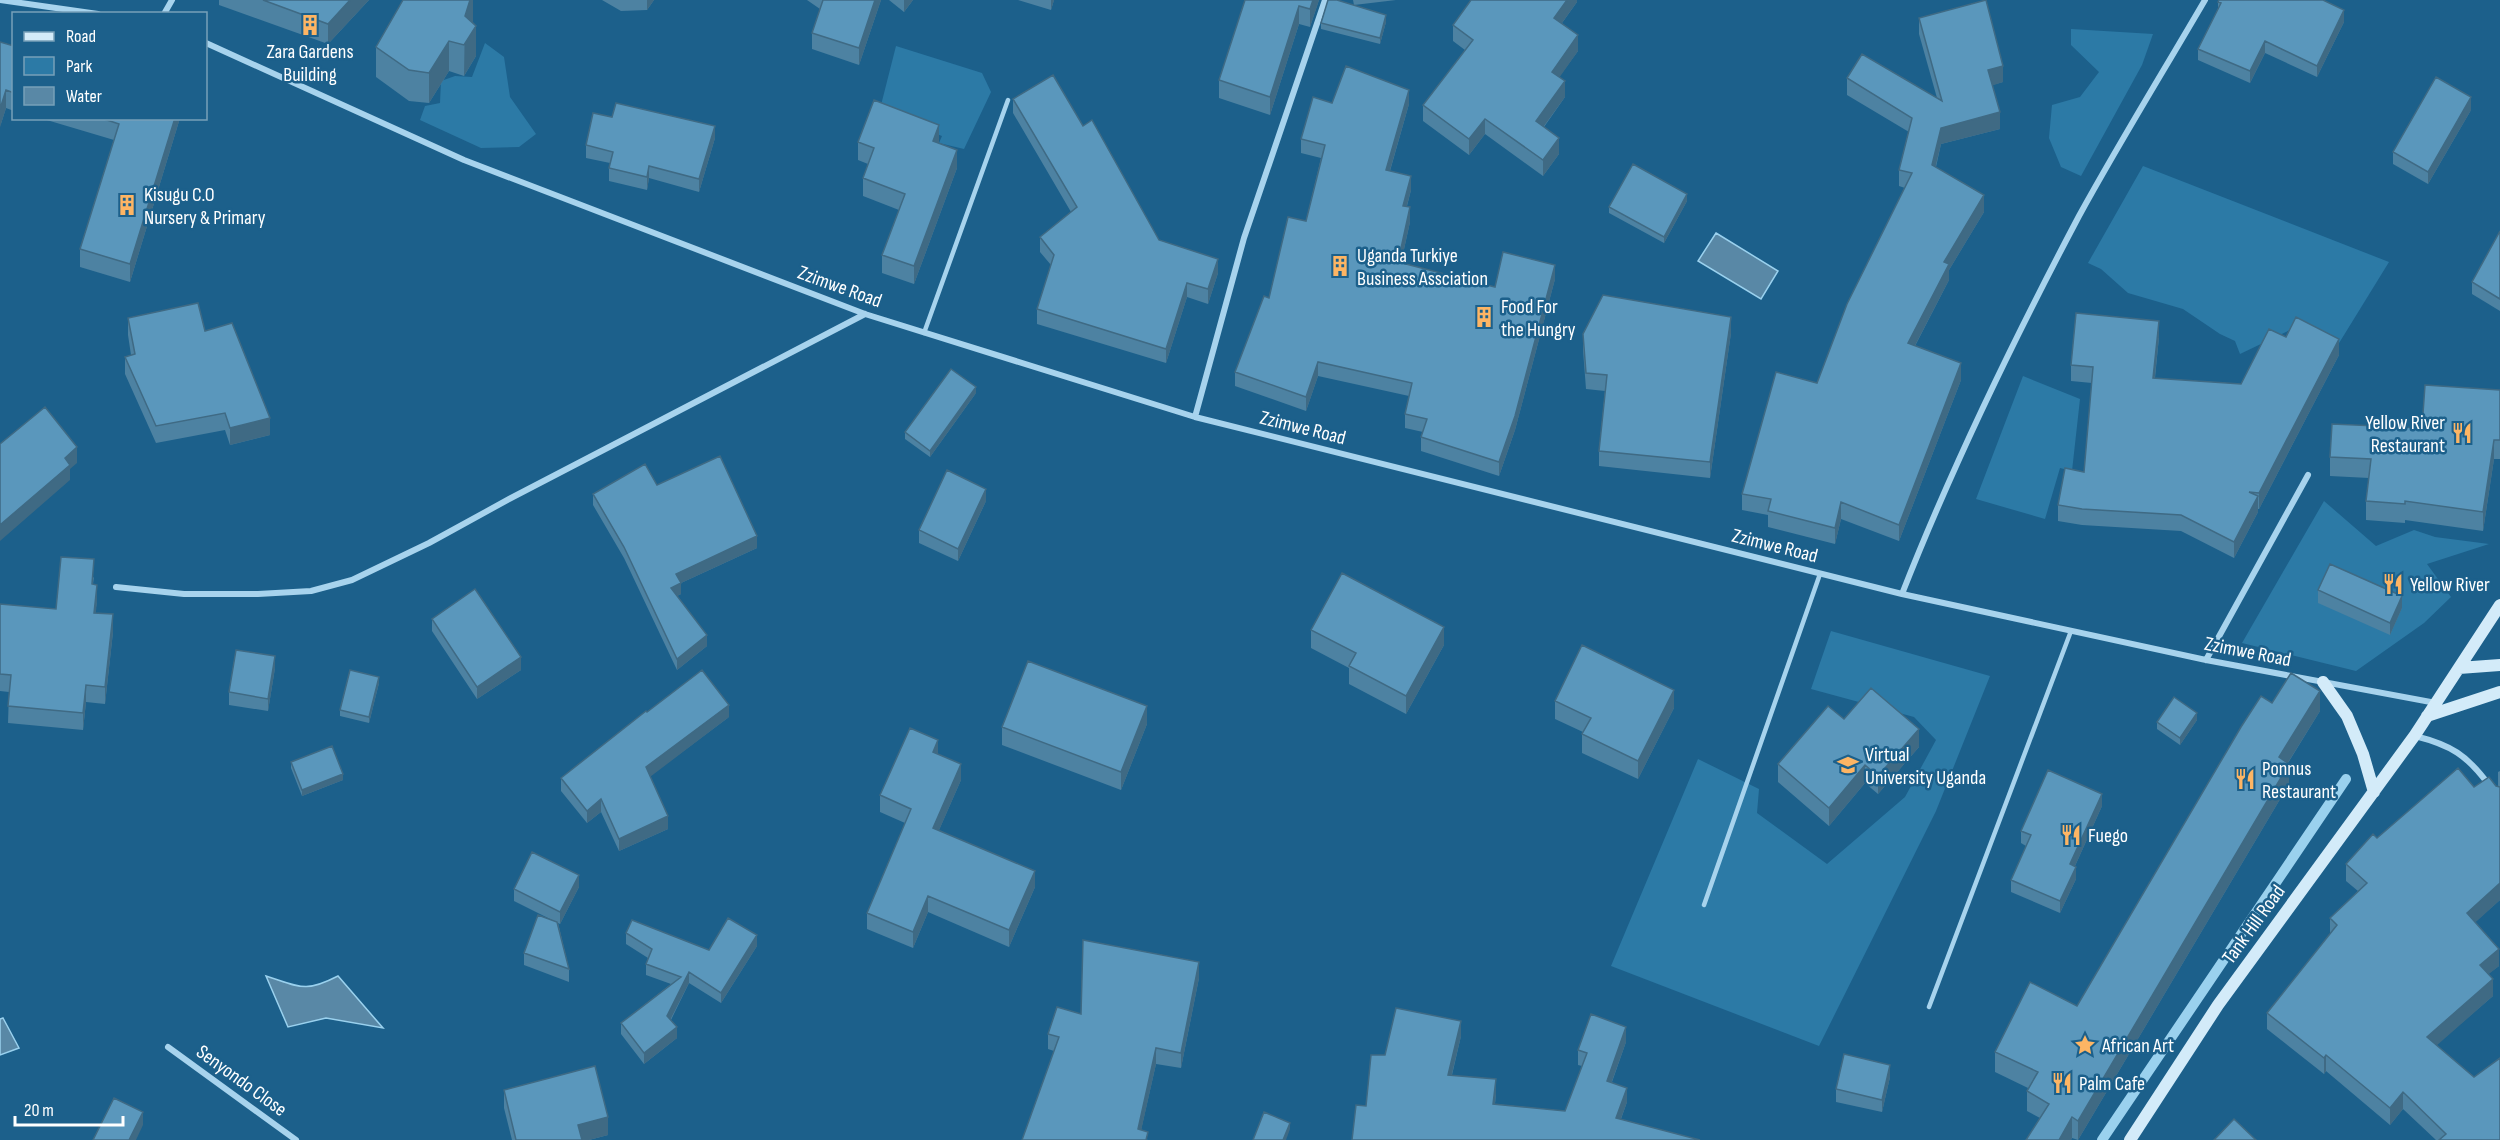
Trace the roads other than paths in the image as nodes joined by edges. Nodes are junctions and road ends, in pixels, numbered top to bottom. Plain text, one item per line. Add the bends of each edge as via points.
1 (0, 0) edge
2 (1325, 0) edge
3 (2205, 0) edge
4 (84, 12) edge
5 (207, 43) edge
6 (1008, 100) dead end
7 (865, 314) junction
8 (924, 333) junction
9 (1195, 417) junction
10 (2308, 474) dead end
11 (1820, 573) junction
12 (116, 587) dead end
13 (1902, 594) junction
14 (2500, 605) edge
15 (2494, 623) edge
16 (2071, 631) junction
17 (2206, 660) junction
18 (2500, 665) edge
19 (2459, 668) junction
20 (2323, 682) junction
21 (2500, 692) edge
22 (2436, 703) junction
23 (2427, 716) junction
24 (2415, 735) junction
25 (2494, 791) edge
26 (2374, 792) junction
27 (1704, 905) dead end
28 (1929, 1006) dead end
29 (168, 1047) dead end
30 (296, 1140) edge
31 (2130, 1140) edge

1 - 4 street
2 - 9 street via 1244,238
3 - 13 street via 2080,214 1995,380
5 - 7 street, Zzimwe Road via 464,160
6 - 8 lane
7 - 8 street, Zzimwe Road
7 - 12 street via 351,580 311,591 258,594 184,594
8 - 9 street, Zzimwe Road
9 - 11 street, Zzimwe Road
10 - 17 street
11 - 13 street, Zzimwe Road
11 - 27 lane
13 - 16 street, Zzimwe Road
14 - 15 street, Tank Hill Road
15 - 19 street, Tank Hill Road
16 - 17 street, Zzimwe Road
16 - 28 lane
17 - 20 street, Zzimwe Road
18 - 19 street
19 - 22 street, Tank Hill Road
20 - 22 street, Zzimwe Road
20 - 26 street via 2347,716
21 - 23 street
22 - 23 street, Tank Hill Road
23 - 24 street, Tank Hill Road
24 - 25 street via 2443,743 2463,755
24 - 26 street, Tank Hill Road
26 - 31 street, Tank Hill Road via 2218,1005
29 - 30 street, Senyondo Close

